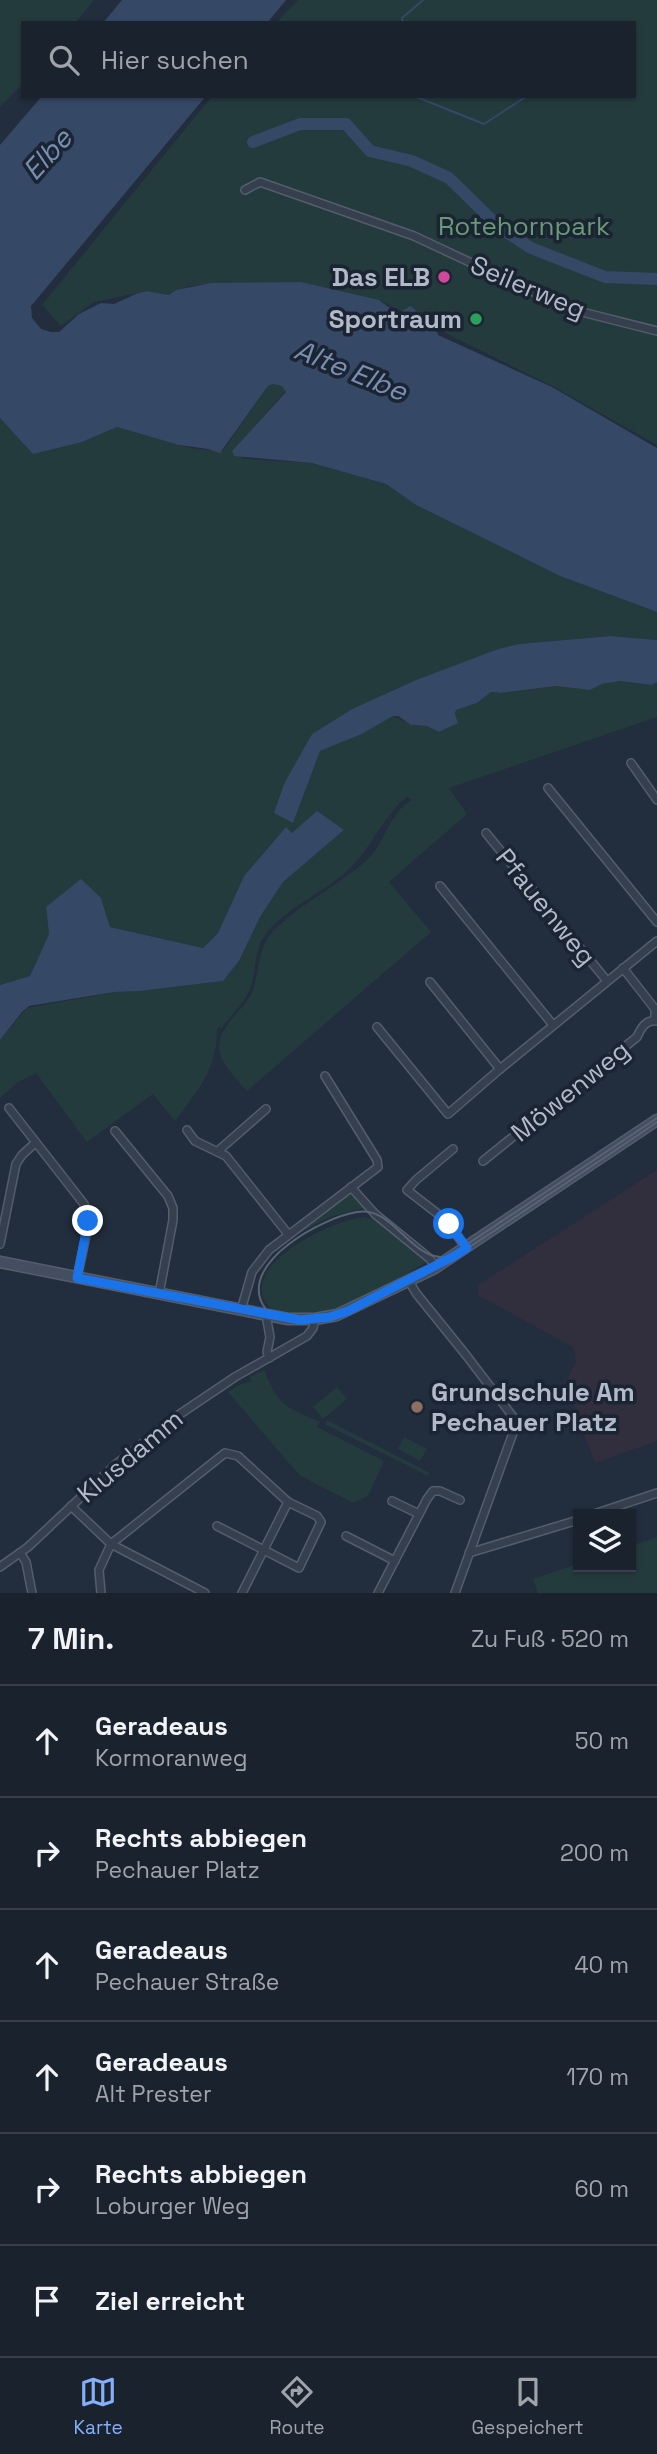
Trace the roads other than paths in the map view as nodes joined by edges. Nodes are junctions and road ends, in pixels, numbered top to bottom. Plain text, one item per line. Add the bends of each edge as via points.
1 (245, 190) dead end
2 (657, 331) edge
3 (631, 763) dead end
4 (548, 788) dead end
5 (657, 800) edge
6 (486, 833) dead end
7 (440, 886) dead end
8 (657, 922) edge
9 (657, 941) edge
10 (623, 968) junction
11 (607, 981) junction
12 (430, 982) dead end
13 (656, 1021) edge
14 (554, 1025) junction
15 (377, 1027) dead end
16 (500, 1069) junction
17 (325, 1076) dead end
18 (9, 1108) dead end
19 (266, 1109) dead end
20 (657, 1120) edge
21 (187, 1130) dead end
22 (114, 1131) dead end
23 (35, 1143) junction
24 (453, 1149) dead end
25 (218, 1151) junction
26 (483, 1161) dead end
27 (351, 1187) junction
28 (288, 1234) junction
29 (0, 1244) edge
30 (467, 1248) junction
31 (0, 1262) edge
32 (436, 1267) junction
33 (77, 1278) junction
34 (409, 1281) junction
35 (159, 1294) junction
36 (241, 1310) junction
37 (271, 1316) junction
38 (315, 1319) junction
39 (270, 1357) junction
40 (657, 1493) edge
41 (460, 1500) dead end
42 (288, 1502) junction
43 (392, 1502) dead end
44 (71, 1506) junction
45 (609, 1509) edge
46 (419, 1514) junction
47 (573, 1522) edge
48 (217, 1526) dead end
49 (346, 1536) dead end
50 (111, 1544) junction
51 (264, 1549) junction
52 (20, 1553) junction
53 (470, 1553) junction
54 (394, 1561) junction
55 (0, 1567) edge
56 (32, 1593) edge
57 (101, 1593) edge
58 (205, 1593) edge
59 (242, 1593) edge
60 (378, 1593) edge
61 (455, 1593) edge

1 - 2 street, Seilerweg via 260,181 414,236 586,313
3 - 5 street
4 - 8 street
6 - 11 street, Pfauenweg
7 - 14 street
9 - 10 street
10 - 11 street
10 - 13 street, Möwenweg via 655,1009
11 - 14 street
12 - 16 street
13 - 26 street, Möwenweg via 641,1027 637,1037
14 - 16 street
15 - 16 street via 448,1114
17 - 27 street via 377,1160 378,1167
18 - 23 street
19 - 25 street
20 - 30 main road
21 - 25 street via 195,1141
22 - 35 street via 173,1208
23 - 29 street via 16,1164
23 - 33 street via 84,1204 88,1226
24 - 30 street via 407,1190 447,1222
25 - 28 street
27 - 28 street
27 - 32 street
28 - 36 street via 254,1267
30 - 32 main road
31 - 33 main road
32 - 34 main road
33 - 35 main road
34 - 38 main road via 348,1311
34 - 53 street via 516,1418
35 - 36 main road
36 - 37 main road
37 - 38 main road
37 - 39 street
38 - 39 street, Klusdamm via 308,1335
39 - 44 street, Klusdamm via 172,1420
40 - 45 street
41 - 46 street via 433,1491
42 - 50 street via 238,1456 225,1453
42 - 51 street
42 - 51 street via 321,1521 299,1568
43 - 46 street
44 - 50 street
44 - 52 street, Klusdamm
46 - 54 street
47 - 53 street
48 - 51 street
49 - 54 street
50 - 57 street via 98,1573
50 - 58 street
51 - 59 street
52 - 55 street, Klusdamm
52 - 56 street
53 - 61 street
54 - 60 street

